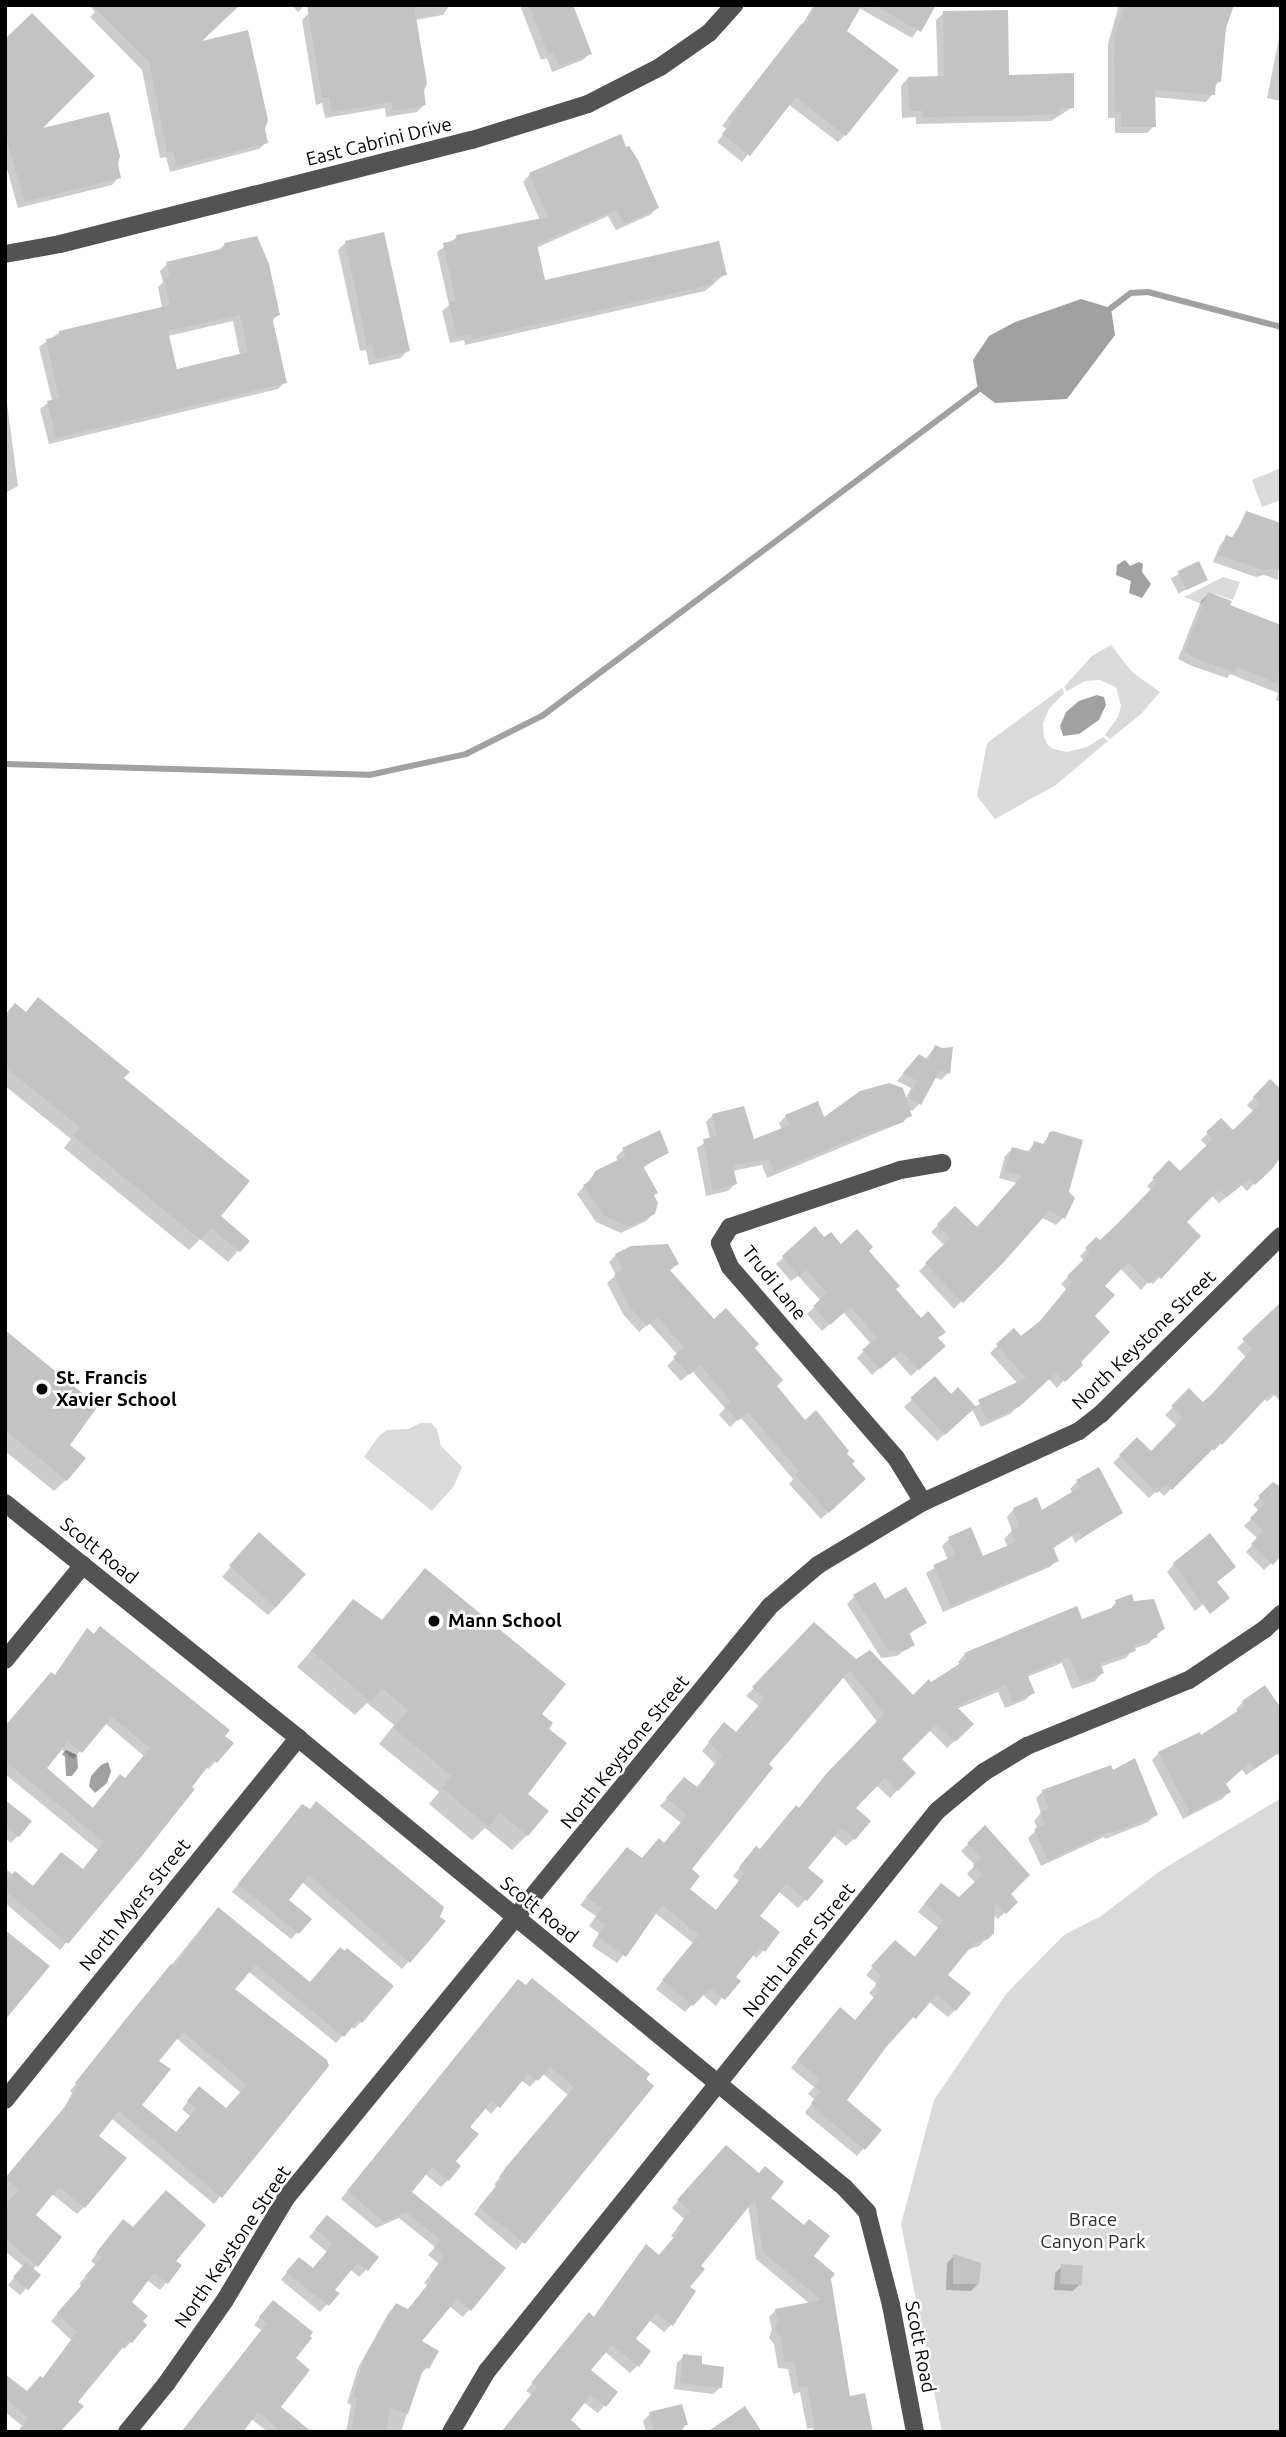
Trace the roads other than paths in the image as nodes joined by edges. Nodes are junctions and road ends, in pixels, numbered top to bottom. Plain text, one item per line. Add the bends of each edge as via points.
1 (734, 5) edge
2 (5, 254) edge
3 (942, 1163) dead end
4 (1281, 1236) edge
5 (923, 1502) junction
6 (5, 1503) edge
7 (83, 1565) junction
8 (1281, 1614) edge
9 (5, 1660) edge
10 (298, 1738) junction
11 (516, 1919) junction
12 (718, 2083) junction
13 (5, 2100) edge
14 (127, 2432) edge
15 (451, 2432) edge
16 (915, 2432) edge

1 - 2 street, East Cabrini Drive via 709,33 660,67 588,104 472,140
3 - 5 street, Trudi Lane via 900,1170 730,1227 720,1244 730,1267 896,1458
4 - 5 street, North Keystone Street via 1079,1431
5 - 11 street, North Keystone Street via 818,1565 770,1606
6 - 7 street, Scott Road
7 - 9 street
7 - 10 street, Scott Road
8 - 12 street, North Lamer Street via 1189,1680 1027,1746 984,1772 937,1811
10 - 11 street, Scott Road
10 - 13 street, North Myers Street
11 - 12 street, Scott Road
11 - 14 street, North Keystone Street via 286,2198 225,2300
12 - 15 street, North Lamer Street via 487,2371
12 - 16 street, Scott Road via 867,2212 891,2305

